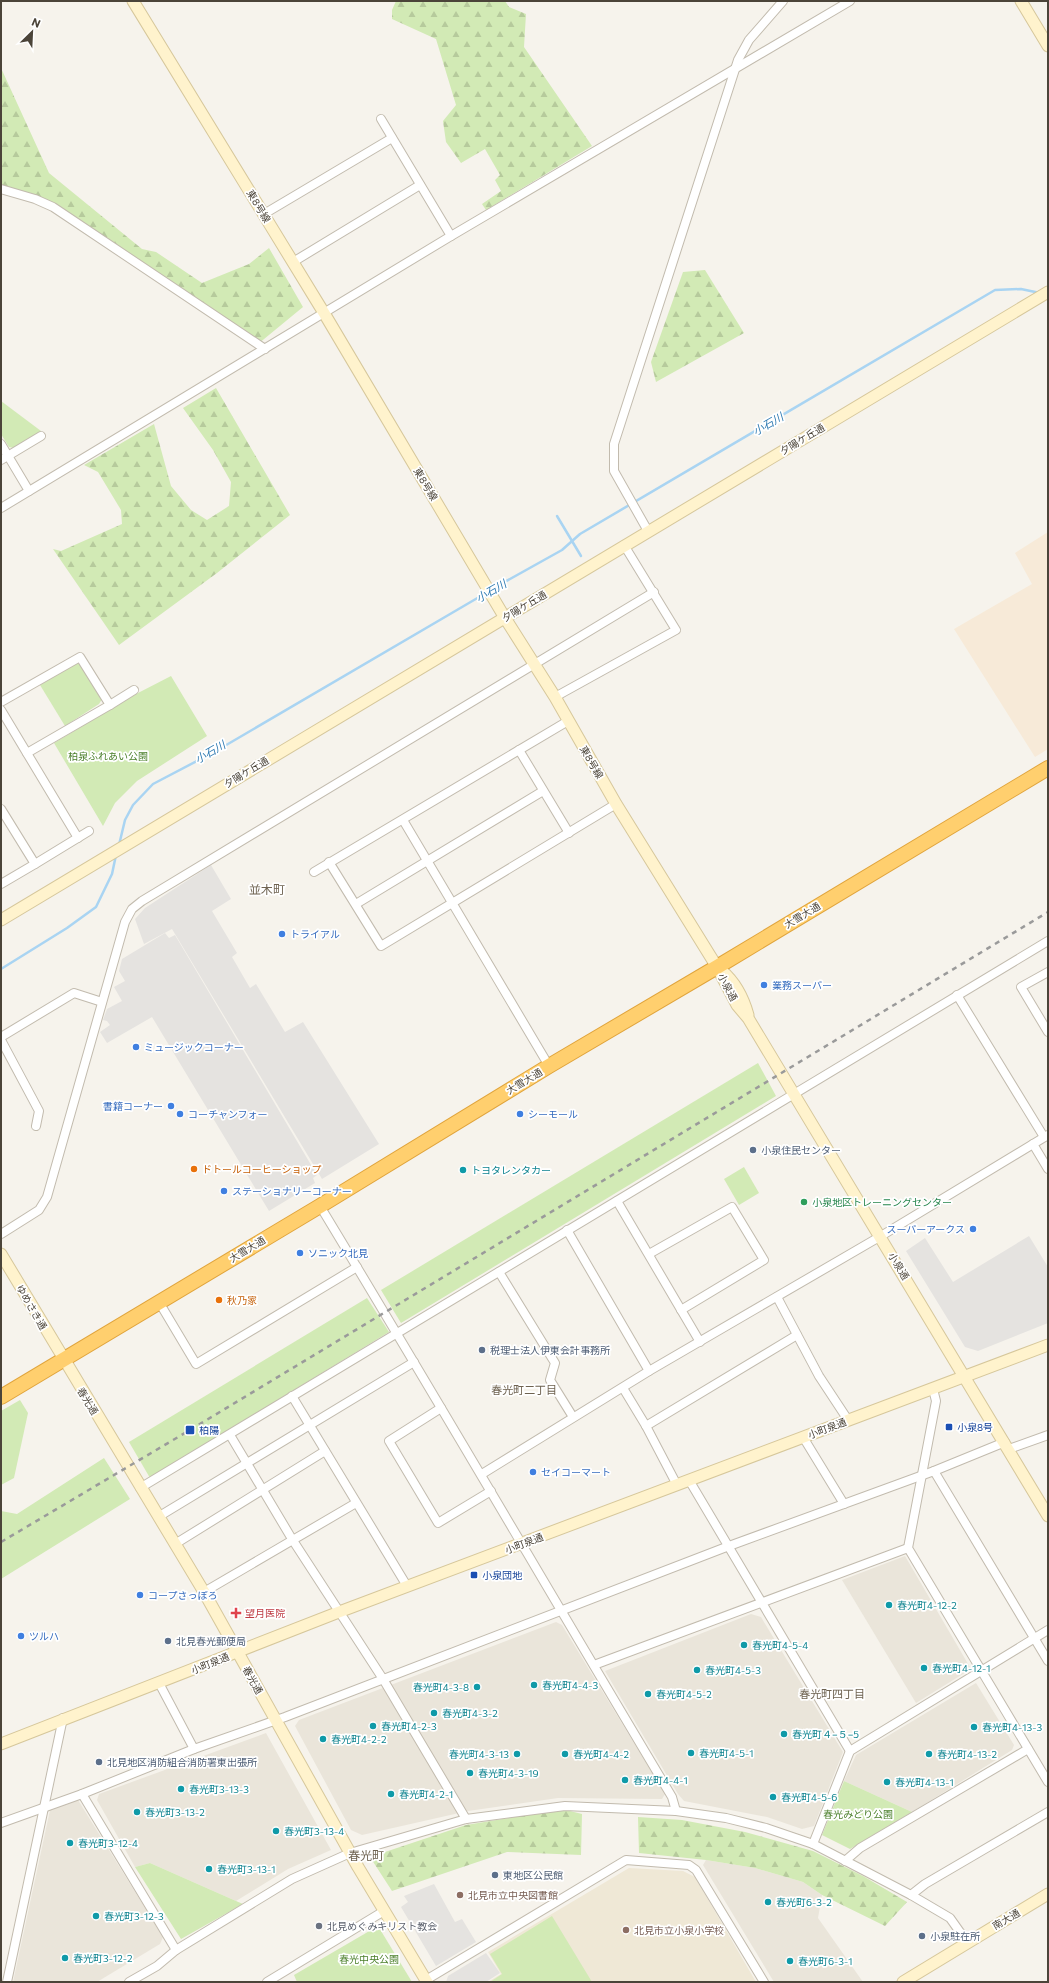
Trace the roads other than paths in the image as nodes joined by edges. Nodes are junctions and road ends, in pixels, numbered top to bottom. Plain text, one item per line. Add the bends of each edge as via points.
1 (133, 1) edge
2 (782, 1) edge
3 (850, 1) edge
4 (1021, 1) edge
5 (1048, 46) edge
6 (736, 69) junction
7 (381, 119) dead end
8 (392, 138) junction
9 (420, 185) junction
10 (1, 189) edge
11 (264, 214) junction
12 (451, 236) junction
13 (293, 262) junction
14 (1048, 292) edge
15 (324, 313) junction
16 (265, 349) junction
17 (42, 436) dead end
18 (1, 444) edge
19 (5, 458) edge
20 (29, 492) junction
21 (1, 508) edge
22 (648, 531) junction
23 (624, 545) junction
24 (654, 592) junction
25 (505, 618) junction
26 (533, 664) junction
27 (134, 690) dead end
28 (555, 697) junction
29 (1, 702) edge
30 (110, 705) junction
31 (1, 710) edge
32 (568, 721) junction
33 (519, 750) junction
34 (27, 753) junction
35 (1048, 768) edge
36 (543, 791) junction
37 (616, 804) junction
38 (1, 809) edge
39 (3, 818) edge
40 (403, 820) junction
41 (89, 830) dead end
42 (569, 833) junction
43 (78, 838) junction
44 (426, 861) junction
45 (329, 862) junction
46 (35, 864) junction
47 (314, 872) dead end
48 (1, 884) edge
49 (451, 902) junction
50 (356, 904) junction
51 (1, 920) edge
52 (1048, 941) edge
53 (717, 967) junction
54 (1048, 972) edge
55 (957, 995) junction
56 (102, 1002) junction
57 (1048, 1032) edge
58 (1, 1039) edge
59 (548, 1066) junction
60 (795, 1095) junction
61 (36, 1126) dead end
62 (1046, 1136) edge
63 (1033, 1144) junction
64 (1048, 1169) edge
65 (617, 1201) junction
66 (320, 1206) junction
67 (567, 1230) junction
68 (1, 1234) edge
69 (881, 1236) junction
70 (1, 1254) edge
71 (649, 1254) junction
72 (358, 1267) junction
73 (499, 1272) junction
74 (777, 1297) junction
75 (159, 1302) junction
76 (681, 1310) junction
77 (397, 1333) junction
78 (796, 1335) junction
79 (700, 1342) junction
80 (1048, 1345) edge
81 (63, 1360) junction
82 (414, 1362) junction
83 (649, 1371) junction
84 (965, 1377) junction
85 (622, 1388) junction
86 (933, 1389) junction
87 (292, 1396) junction
88 (1, 1397) edge
89 (441, 1408) junction
90 (573, 1417) junction
91 (848, 1420) junction
92 (310, 1426) junction
93 (646, 1426) junction
94 (230, 1435) junction
95 (1048, 1435) edge
96 (804, 1437) junction
97 (1007, 1445) junction
98 (325, 1451) junction
99 (247, 1463) junction
100 (934, 1471) junction
101 (482, 1474) junction
102 (922, 1474) junction
103 (689, 1480) junction
104 (677, 1485) junction
105 (140, 1488) junction
106 (263, 1490) junction
107 (491, 1491) junction
108 (356, 1503) junction
109 (844, 1504) junction
110 (1048, 1516) edge
111 (158, 1517) junction
112 (292, 1539) junction
113 (175, 1544) junction
114 (522, 1544) junction
115 (729, 1546) junction
116 (908, 1548) junction
117 (408, 1586) junction
118 (204, 1592) junction
119 (762, 1604) junction
120 (339, 1612) junction
121 (561, 1612) junction
122 (1048, 1630) edge
123 (1034, 1638) junction
124 (237, 1652) junction
125 (1048, 1661) edge
126 (594, 1665) junction
127 (981, 1670) junction
128 (383, 1679) junction
129 (159, 1684) junction
130 (63, 1718) junction
131 (276, 1721) junction
132 (1, 1744) edge
133 (194, 1749) junction
134 (1028, 1749) junction
135 (850, 1751) junction
136 (1048, 1782) edge
137 (82, 1794) junction
138 (46, 1806) junction
139 (676, 1811) junction
140 (1048, 1812) edge
141 (466, 1819) junction
142 (1, 1823) edge
143 (814, 1844) junction
144 (350, 1853) junction
145 (846, 1861) junction
146 (1048, 1894) edge
147 (911, 1895) junction
148 (384, 1911) junction
149 (967, 1942) junction
150 (176, 1950) junction
151 (427, 1981) edge
152 (7, 1982) edge
153 (129, 1982) edge
154 (267, 1982) edge
155 (764, 1982) edge
156 (903, 1982) edge

1 - 11 street, 東8号線
2 - 6 street via 749,40
3 - 6 street
4 - 5 street
6 - 12 street
6 - 22 street via 614,444 614,471
7 - 8 street
8 - 9 street
8 - 11 street
9 - 12 street
9 - 13 street
10 - 16 street via 35,198 71,218
11 - 13 street, 東8号線
12 - 15 street
13 - 15 street, 東8号線
14 - 22 street, 夕陽ケ丘通
15 - 16 street
15 - 25 street, 東8号線
16 - 20 street
17 - 19 street
18 - 19 street
19 - 20 street
20 - 21 street
22 - 23 street, 夕陽ケ丘通
23 - 24 street
23 - 25 street, 夕陽ケ丘通
24 - 26 street
24 - 28 street via 676,630
25 - 26 street, 東8号線
25 - 51 street, 夕陽ケ丘通
26 - 28 street, 東8号線
26 - 56 street via 137,905 125,922
27 - 30 street
28 - 32 street, 東8号線
29 - 30 street via 80,656
30 - 34 street
31 - 34 street
32 - 33 street
32 - 37 street, 東8号線
33 - 36 street
33 - 40 street
34 - 43 street
35 - 53 highway, 大雪大通
36 - 42 street
36 - 44 street
37 - 42 street
37 - 53 street, 東8号線
38 - 39 street
39 - 46 street
40 - 44 street
40 - 45 street
41 - 43 street
42 - 49 street
43 - 46 street
44 - 49 street
44 - 50 street
45 - 47 street
45 - 50 street
46 - 48 street
49 - 50 street via 381,946
49 - 59 street
52 - 55 street
53 - 59 highway, 大雪大通
53 - 60 street, 小泉通 via 737,1005 748,1018
54 - 57 street via 1021,988
55 - 60 street
55 - 62 street
56 - 58 street via 74,993
56 - 68 street via 47,1197 39,1210
58 - 61 street via 39,1111
59 - 66 highway, 大雪大通
60 - 65 street
60 - 69 street, 小泉通
62 - 63 street
63 - 64 street
63 - 69 street
65 - 67 street
65 - 71 street
66 - 72 street
66 - 75 highway, 大雪大通
67 - 73 street
67 - 83 street
69 - 74 street
69 - 84 street, 小泉通
70 - 81 street, ゆめさき通
71 - 76 street
71 - 76 street via 732,1207 764,1260
72 - 75 street via 196,1364
72 - 77 street
73 - 77 street
73 - 90 street via 555,1363 550,1380
74 - 78 street
74 - 79 street
75 - 81 highway, 大雪大通
76 - 79 street
77 - 82 street
77 - 87 street
78 - 91 street
78 - 93 street
79 - 83 street
80 - 84 street, 小町泉通
81 - 88 highway, 大雪大通
81 - 105 street, 春光通
82 - 89 street
82 - 92 street
83 - 85 street
84 - 86 street, 小町泉通
84 - 97 street, 小泉通
85 - 90 street
85 - 93 street
86 - 91 street, 小町泉通
86 - 102 street via 936,1400
87 - 92 street
87 - 94 street
89 - 101 street
89 - 107 street via 389,1441 438,1524
90 - 101 street
91 - 96 street, 小町泉通
92 - 98 street
92 - 99 street
93 - 104 street
94 - 99 street
94 - 105 street
95 - 97 street
96 - 103 street, 小町泉通
96 - 109 street
97 - 100 street
97 - 110 street, 小泉通
98 - 106 street
98 - 108 street
99 - 106 street
99 - 111 street
100 - 102 street
100 - 123 street
101 - 107 street
102 - 109 street
102 - 116 street
103 - 104 street, 小町泉通
103 - 115 street
104 - 114 street, 小町泉通
105 - 111 street, 春光通
106 - 112 street
106 - 113 street
107 - 114 street
108 - 112 street
108 - 117 street
109 - 115 street
111 - 113 street, 春光通
112 - 118 street
112 - 120 street
113 - 118 street, 春光通
114 - 117 street, 小町泉通
114 - 121 street
115 - 119 street
115 - 121 street
116 - 119 street
116 - 127 street
117 - 120 street, 小町泉通
118 - 124 street, 春光通
119 - 126 street
119 - 135 street
120 - 124 street, 小町泉通
120 - 128 street
121 - 126 street
121 - 128 street
122 - 123 street
123 - 125 street
123 - 127 street
124 - 129 street, 小町泉通
124 - 131 street, 春光通
126 - 139 street via 672,1797
127 - 134 street
127 - 135 street
128 - 131 street
128 - 141 street
129 - 130 street, 小町泉通
129 - 133 street
130 - 132 street, 小町泉通
130 - 138 street
131 - 133 street
131 - 144 street, 春光通
133 - 137 street
134 - 136 street
134 - 145 street via 860,1848
135 - 143 street
137 - 138 street
137 - 150 street
138 - 142 street
138 - 152 street
139 - 141 street via 565,1806
139 - 143 street via 726,1818
140 - 147 street via 925,1884
141 - 144 street
143 - 145 street
144 - 148 street, 春光通
144 - 150 street via 292,1879
145 - 147 street
146 - 149 street, 南大通
147 - 149 street via 950,1918
148 - 151 street, 春光通
148 - 154 street
149 - 156 street, 南大通
150 - 153 street via 157,1966
151 - 155 street via 626,1860 689,1865 696,1870

